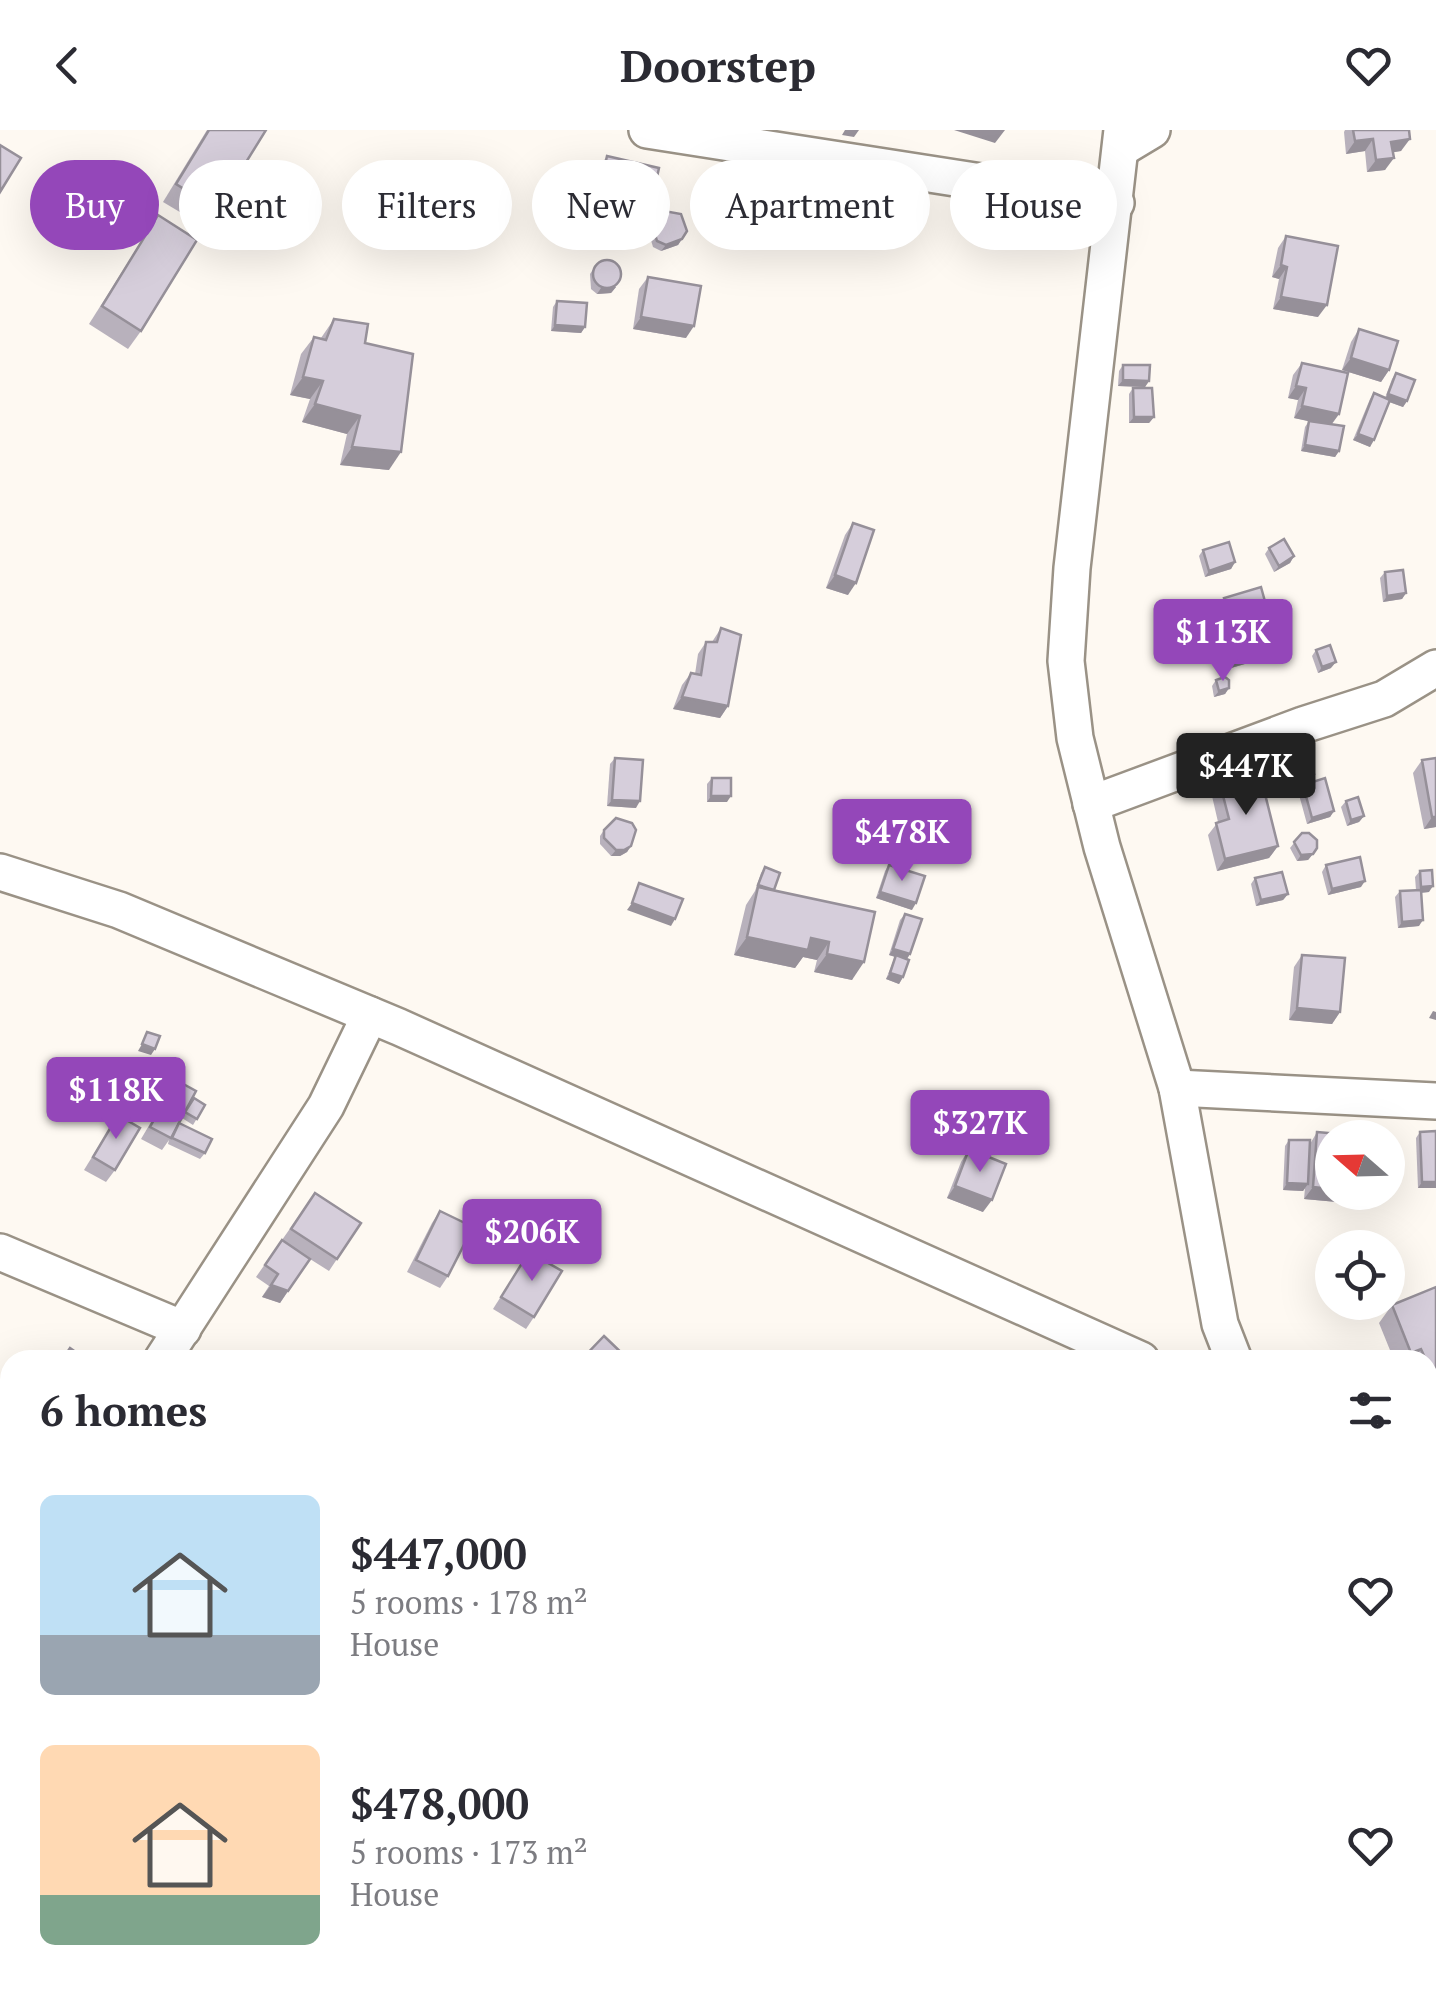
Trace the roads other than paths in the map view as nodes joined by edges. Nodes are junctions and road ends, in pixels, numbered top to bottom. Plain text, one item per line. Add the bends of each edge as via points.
1 (647, 130) edge
2 (1132, 136) edge
3 (950, 177) edge
4 (1117, 199) edge
5 (1110, 250) edge
6 (1436, 668) edge
7 (1091, 804) junction
8 (0, 872) edge
9 (370, 1014) junction
10 (1177, 1088) junction
11 (1436, 1101) edge
12 (0, 1252) edge
13 (183, 1329) junction
14 (169, 1350) edge
15 (1119, 1350) edge
16 (1230, 1350) edge

1 - 3 street
2 - 4 street
5 - 7 street via 1066,661 1074,738
6 - 7 street via 1384,699
7 - 10 street
8 - 9 street via 119,910
9 - 13 street via 326,1106
9 - 15 street
10 - 11 street
10 - 16 street
12 - 13 street
13 - 14 street

